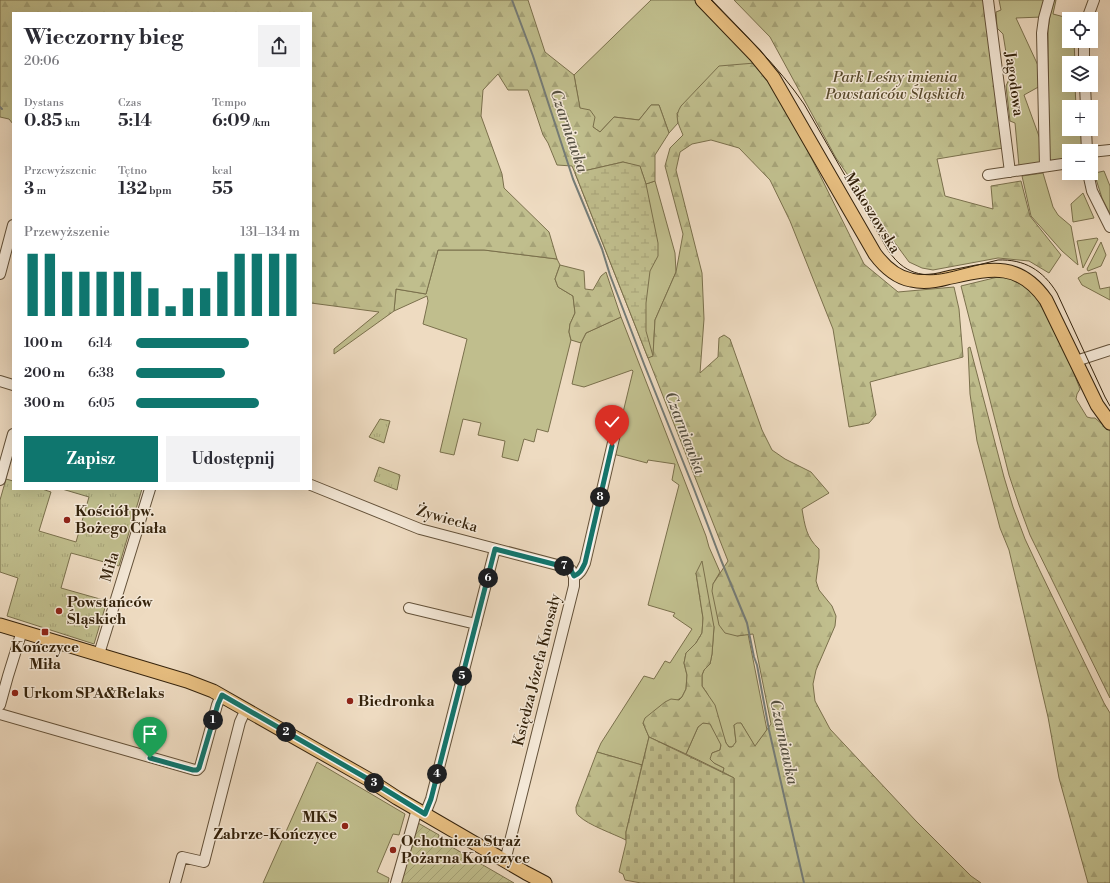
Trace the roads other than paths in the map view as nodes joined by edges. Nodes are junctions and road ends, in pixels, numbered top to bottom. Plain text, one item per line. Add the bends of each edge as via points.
1 (702, 0) edge
2 (988, 0) edge
3 (1049, 0) edge
4 (1094, 0) edge
5 (1090, 12) edge
6 (1110, 150) edge
7 (1098, 151) edge
8 (1062, 163) edge
9 (1045, 166) junction
10 (1010, 172) junction
11 (988, 176) dead end
12 (1089, 180) edge
13 (1110, 227) edge
14 (12, 229) edge
15 (0, 274) edge
16 (1110, 350) edge
17 (1076, 361) junction
18 (0, 381) edge
19 (12, 385) edge
20 (618, 420) dead end
21 (1110, 423) edge
22 (12, 438) edge
23 (0, 480) edge
24 (312, 485) edge
25 (150, 490) edge
26 (495, 549) junction
27 (574, 576) junction
28 (409, 608) dead end
29 (476, 624) junction
30 (0, 625) edge
31 (22, 631) junction
32 (98, 654) junction
33 (222, 695) junction
34 (0, 705) edge
35 (246, 709) junction
36 (0, 714) edge
37 (421, 812) junction
38 (505, 861) junction
39 (175, 883) edge
40 (396, 883) edge
41 (545, 883) edge

1 - 17 main road, Makoszowska via 755,54 773,77 882,263 900,276 917,281 932,281 991,270 1010,272 1022,277 1033,284 1046,300
2 - 10 street, Jagodowa
3 - 9 street, Jagodowa via 1042,33
4 - 5 street
6 - 7 street
8 - 9 street
9 - 10 street
10 - 11 street
12 - 13 street
14 - 15 street
16 - 17 street
17 - 21 main road, Makoszowska via 1097,405
18 - 19 street
20 - 27 street, Księdza Józefa Knosały via 585,563 582,571
22 - 23 street
24 - 26 street, Żywiecka via 420,529
25 - 32 street, Miła
26 - 27 street, Żywiecka via 565,567 571,570
26 - 29 street
27 - 38 street, Księdza Józefa Knosały via 574,586
28 - 29 street
29 - 37 street via 431,799
30 - 31 main road
31 - 32 main road
31 - 34 street
32 - 33 main road via 187,680
33 - 35 main road
33 - 36 street via 197,770
35 - 37 main road
35 - 39 street via 240,722 204,862 182,857
37 - 38 main road
37 - 40 street
38 - 41 main road

